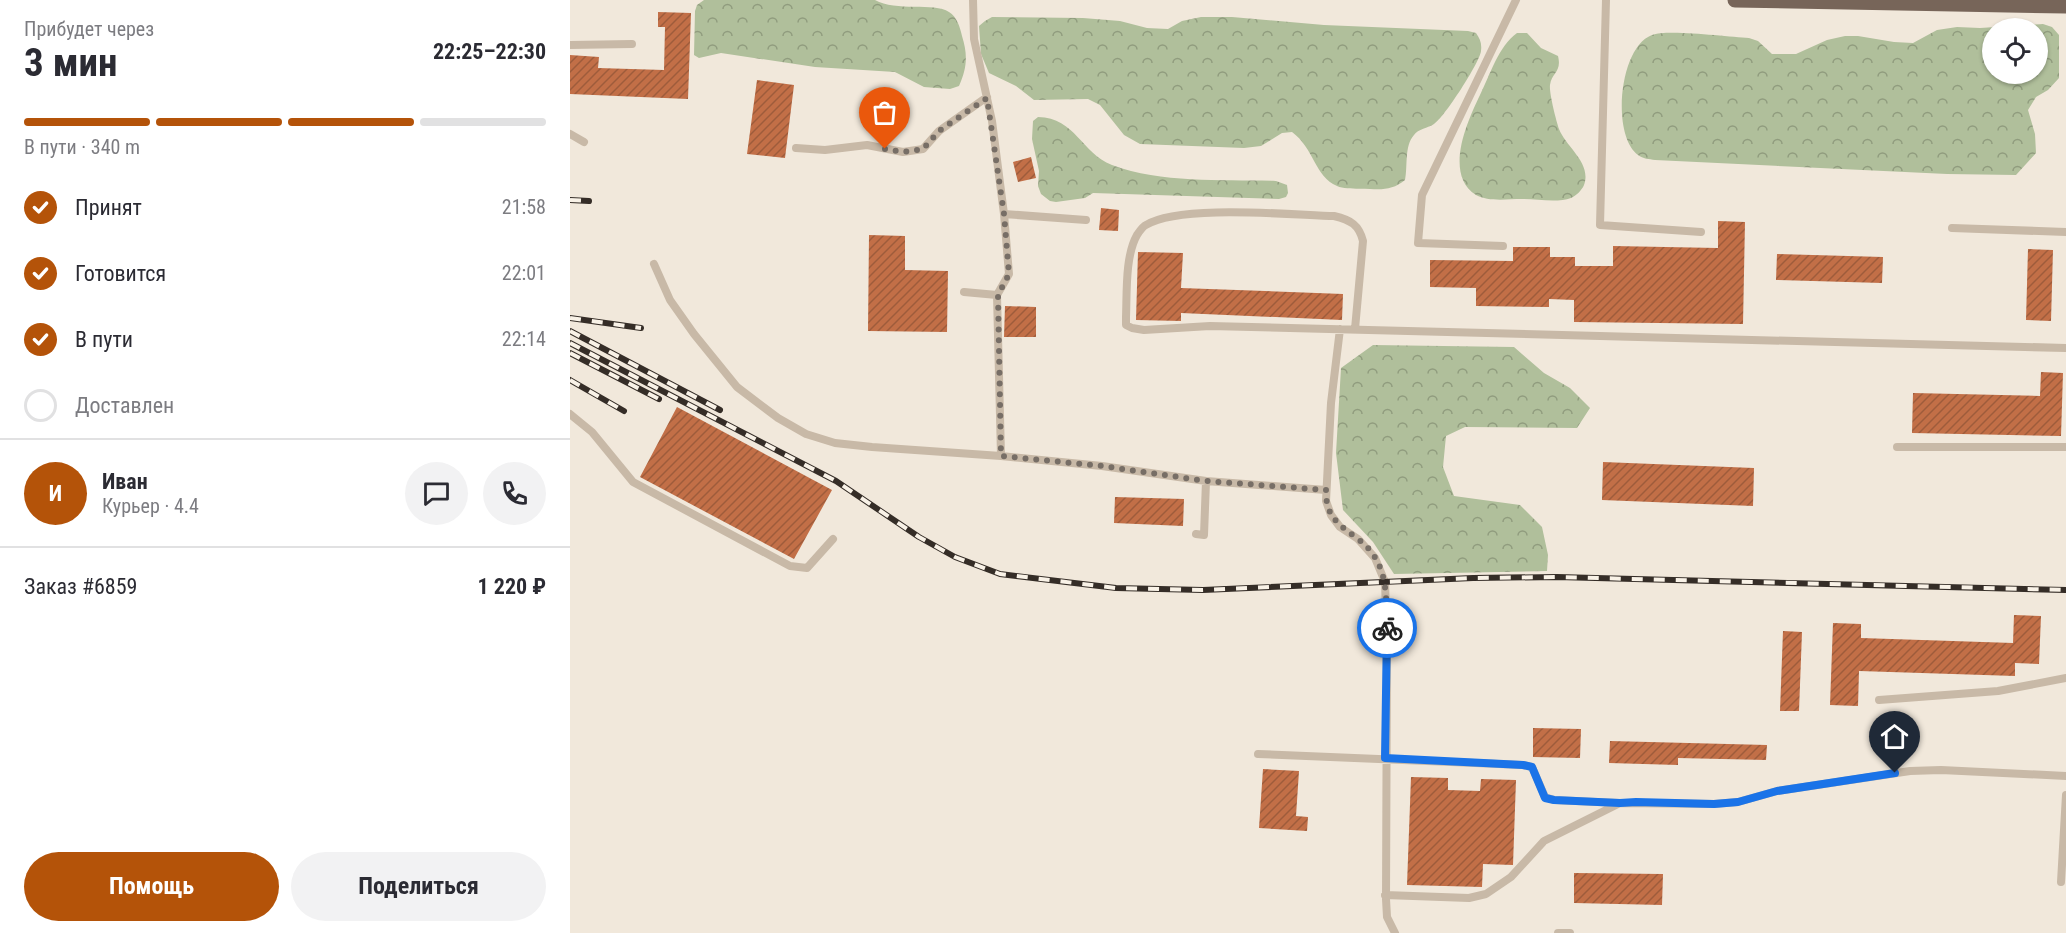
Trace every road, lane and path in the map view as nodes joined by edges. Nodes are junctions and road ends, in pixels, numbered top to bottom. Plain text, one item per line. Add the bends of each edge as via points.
1 (973, 0) edge
2 (1516, 0) edge
3 (1606, 0) edge
4 (1735, 0) edge
5 (2066, 6) edge
6 (632, 44) dead end
7 (570, 45) edge
8 (987, 98) junction
9 (570, 134) edge
10 (584, 142) dead end
11 (796, 148) dead end
12 (1004, 214) junction
13 (1086, 220) dead end
14 (1952, 228) dead end
15 (2066, 231) edge
16 (1701, 232) dead end
17 (1503, 246) dead end
18 (654, 264) dead end
19 (964, 292) dead end
20 (998, 295) junction
21 (1340, 329) junction
22 (1355, 330) junction
23 (2066, 348) edge
24 (570, 414) edge
25 (1897, 447) dead end
26 (2066, 447) edge
27 (1001, 456) junction
28 (1206, 481) junction
29 (1326, 490) junction
30 (1196, 534) dead end
31 (833, 539) dead end
32 (2066, 678) edge
33 (1879, 700) dead end
34 (1258, 754) dead end
35 (1385, 758) junction
36 (2066, 776) edge
37 (2066, 795) edge
38 (1620, 803) junction
39 (2061, 882) dead end
40 (1385, 895) junction
41 (1395, 933) edge
42 (1558, 933) edge
43 (1570, 933) edge

1 - 8 lane via 974,39
2 - 17 lane via 1422,195 1418,243
3 - 16 lane via 1600,225
4 - 5 main road
6 - 7 lane
8 - 11 lane via 939,131 923,149 903,152 867,146
8 - 12 lane
9 - 10 lane
12 - 13 lane
12 - 20 lane via 1009,274
14 - 15 lane
18 - 27 lane via 670,300 737,387 806,434 836,443
19 - 20 lane
20 - 27 lane
21 - 22 lane
21 - 22 lane via 1132,328 1126,325 1126,317 1129,268 1137,236 1144,225 1162,218 1205,213 1334,216 1349,220 1360,229 1364,241
21 - 29 lane
22 - 23 lane
24 - 31 lane via 592,432 633,482 790,566 807,568
25 - 26 lane
27 - 28 lane
28 - 29 lane
28 - 30 lane via 1204,535
29 - 35 lane via 1331,515 1375,558 1385,582
32 - 33 lane via 1998,691
34 - 35 lane
35 - 38 lane via 1523,765 1532,767 1545,798
35 - 40 lane
36 - 38 lane via 1910,771 1777,791 1738,802
37 - 39 lane
38 - 40 lane via 1544,841 1511,877 1486,894 1469,898
40 - 41 lane via 1387,917
42 - 43 lane

